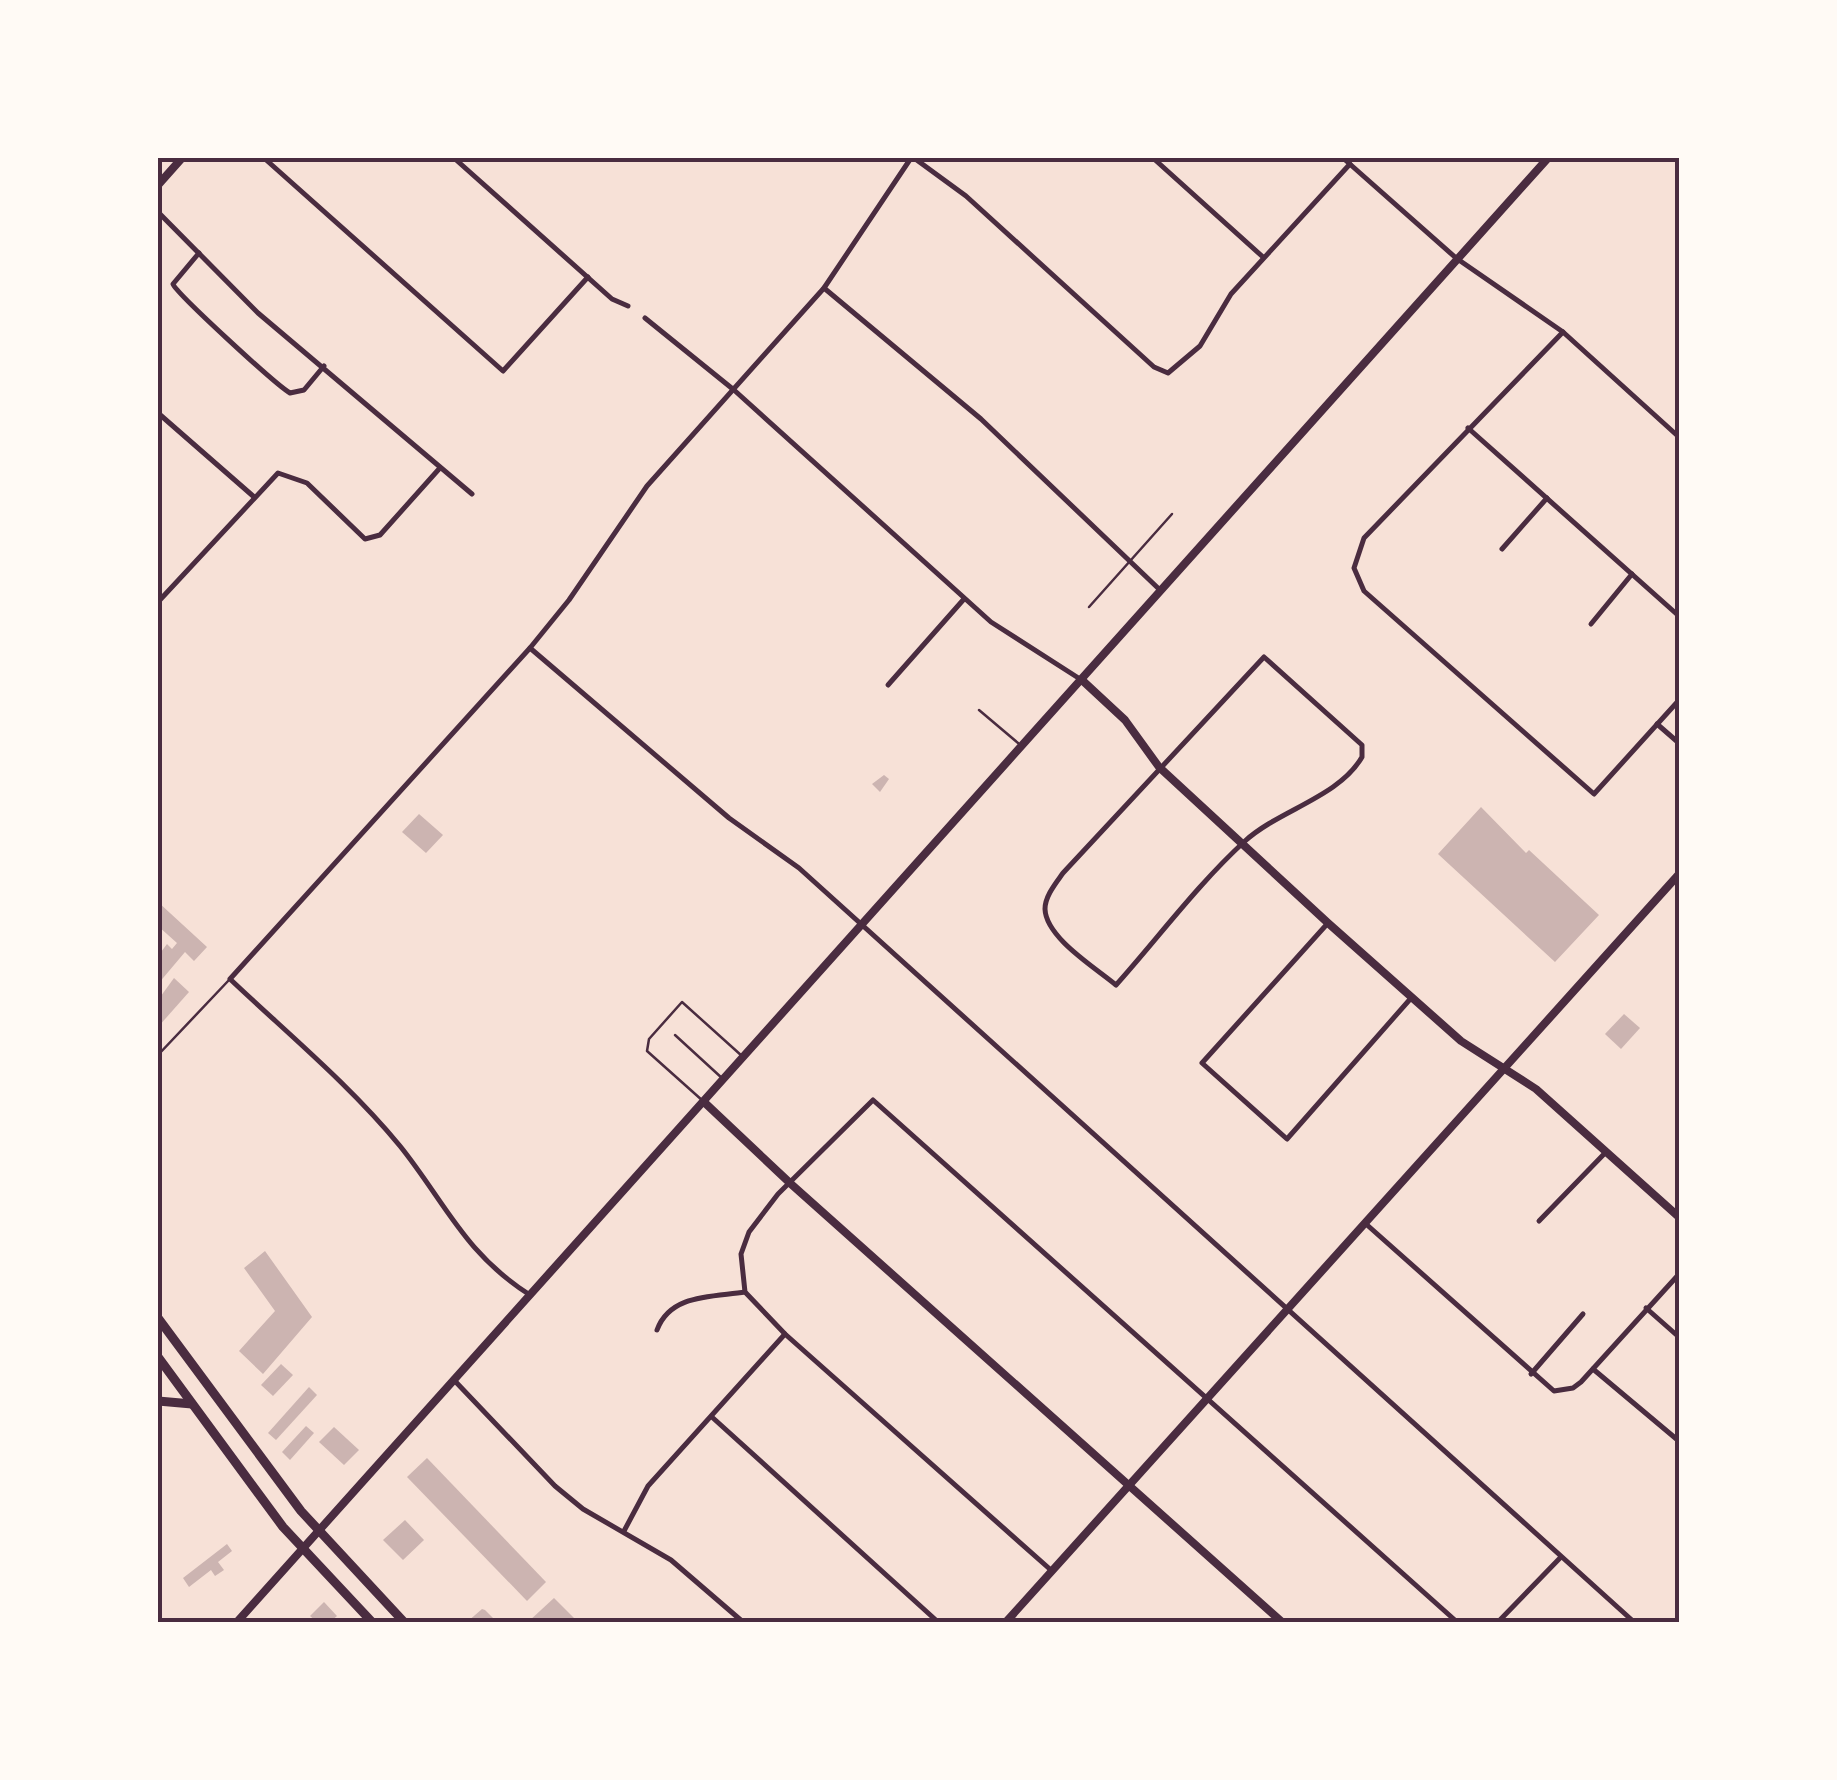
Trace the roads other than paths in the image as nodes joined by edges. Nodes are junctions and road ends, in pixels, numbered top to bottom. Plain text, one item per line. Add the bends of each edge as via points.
1 (182, 158) edge
2 (264, 158) edge
3 (454, 158) edge
4 (912, 158) edge
5 (1153, 158) edge
6 (1343, 158) edge
7 (1548, 158) edge
8 (1350, 164) junction
9 (158, 185) edge
10 (158, 212) edge
11 (199, 253) junction
12 (1263, 257) junction
13 (1456, 258) junction
14 (588, 277) junction
15 (824, 288) junction
16 (628, 306) dead end
17 (645, 318) dead end
18 (1562, 332) junction
19 (324, 366) junction
20 (734, 390) junction
21 (158, 413) edge
22 (1468, 428) junction
23 (1680, 438) edge
24 (440, 469) junction
25 (472, 494) dead end
26 (253, 496) junction
27 (1547, 498) junction
28 (1172, 514) dead end
29 (1502, 549) dead end
30 (1130, 562) junction
31 (1632, 574) junction
32 (1162, 592) junction
33 (964, 599) junction
34 (158, 602) edge
35 (1089, 607) dead end
36 (1680, 618) edge
37 (1591, 624) dead end
38 (530, 648) junction
39 (1083, 680) junction
40 (888, 685) dead end
41 (1680, 699) edge
42 (979, 710) dead end
43 (1657, 724) junction
44 (1680, 744) edge
45 (1023, 747) junction
46 (1158, 766) junction
47 (1241, 844) junction
48 (1680, 873) edge
49 (1328, 923) junction
50 (863, 925) junction
51 (230, 979) junction
52 (1412, 998) junction
53 (675, 1035) dead end
54 (158, 1054) edge
55 (744, 1058) junction
56 (1501, 1068) junction
57 (724, 1080) junction
58 (704, 1102) junction
59 (1606, 1152) junction
60 (790, 1184) junction
61 (1680, 1218) edge
62 (1540, 1220) dead end
63 (1363, 1222) junction
64 (1680, 1273) edge
65 (745, 1292) junction
66 (530, 1295) junction
67 (1646, 1308) junction
68 (1285, 1310) junction
69 (1584, 1314) dead end
70 (159, 1321) edge
71 (657, 1330) dead end
72 (785, 1334) junction
73 (1680, 1338) edge
74 (158, 1358) edge
75 (1591, 1372) junction
76 (1530, 1374) junction
77 (453, 1379) junction
78 (1206, 1399) junction
79 (158, 1402) edge
80 (192, 1404) junction
81 (714, 1418) junction
82 (1680, 1442) edge
83 (1128, 1486) junction
84 (624, 1531) junction
85 (318, 1532) junction
86 (302, 1549) junction
87 (1560, 1558) junction
88 (1052, 1570) junction
89 (237, 1622) edge
90 (372, 1622) edge
91 (404, 1622) edge
92 (743, 1622) edge
93 (938, 1622) edge
94 (1006, 1622) edge
95 (1282, 1622) edge
96 (1457, 1622) edge
97 (1498, 1622) edge
98 (1634, 1622) edge

1 - 9 street
2 - 14 street via 503,371
3 - 14 street
4 - 12 street via 966,196 1168,373 1200,346
4 - 15 street
5 - 12 street
6 - 8 street
7 - 13 street
8 - 12 street
8 - 13 street
10 - 11 street
11 - 19 street
11 - 19 street via 174,284 199,315 290,394 304,390
13 - 18 street
13 - 32 street
14 - 16 street
15 - 20 street
15 - 30 street via 981,418
17 - 20 street
18 - 22 street
18 - 23 street
19 - 24 street
20 - 33 street
20 - 38 street via 647,486
21 - 26 street
22 - 27 street
22 - 43 street via 1364,538 1354,568 1364,591 1594,794
24 - 25 street
24 - 26 street via 372,538 365,539 296,476 278,472
26 - 34 street
27 - 29 street
27 - 31 street
28 - 30 lane
30 - 32 street
30 - 35 lane
31 - 36 street
31 - 37 street
32 - 39 street
33 - 39 street
33 - 40 street
38 - 50 street
38 - 51 street
39 - 45 street
39 - 46 street via 1125,720
41 - 43 street
42 - 45 lane
43 - 44 street
45 - 50 street
46 - 47 street
46 - 47 street via 1264,658 1362,745 1362,757 1338,783
46 - 47 street via 1063,872 1045,902 1045,914 1063,939 1116,986
47 - 49 street
48 - 56 street
49 - 52 street
49 - 52 street via 1202,1064 1287,1139
50 - 55 street
50 - 68 street
51 - 54 lane
51 - 66 street via 377,1120 456,1230
52 - 56 street
53 - 57 lane
55 - 57 street
55 - 58 lane via 682,1002 649,1038 647,1051
56 - 59 street via 1536,1089
56 - 63 street
57 - 58 street
58 - 60 street
58 - 66 street
59 - 61 street
59 - 62 street
60 - 65 street via 748,1232
60 - 78 street via 874,1100
60 - 83 street
63 - 68 street
63 - 76 street
64 - 67 street
65 - 71 street via 681,1302 662,1315
65 - 72 street
66 - 77 street
67 - 73 street
67 - 75 street
68 - 78 street
68 - 87 street
69 - 76 street
70 - 85 main road
72 - 81 street
72 - 88 street
74 - 80 main road
75 - 76 street via 1562,1392
75 - 82 street
77 - 84 street via 555,1486
77 - 85 street
78 - 83 street
78 - 96 street
79 - 80 main road
80 - 86 main road
81 - 84 street via 648,1486
81 - 93 street
83 - 88 street
83 - 95 street
84 - 92 street via 671,1560
85 - 86 street
85 - 91 main road
86 - 89 street
86 - 90 main road
87 - 97 street
87 - 98 street
88 - 94 street

